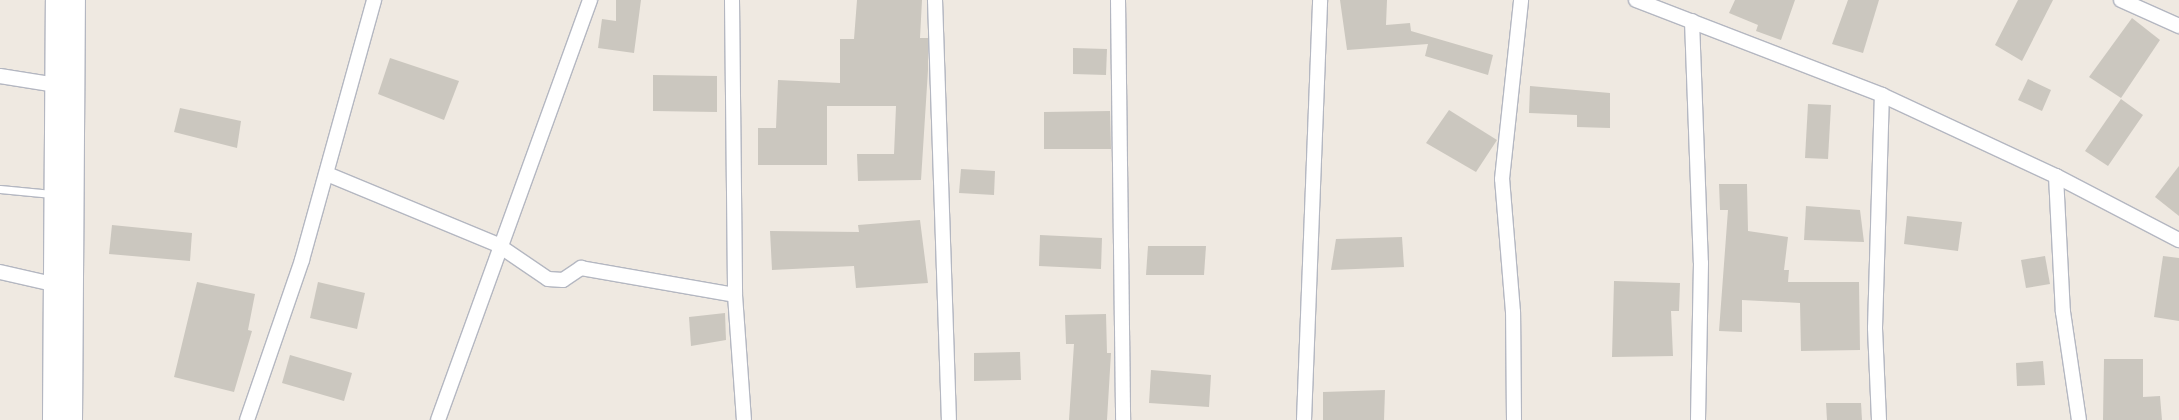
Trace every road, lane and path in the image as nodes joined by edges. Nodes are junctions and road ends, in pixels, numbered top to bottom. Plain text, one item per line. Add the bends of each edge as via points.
1 (56, 0) edge
2 (75, 0) edge
3 (374, 0) edge
4 (590, 0) edge
5 (732, 0) edge
6 (936, 0) edge
7 (1118, 0) edge
8 (1320, 0) edge
9 (1521, 0) edge
10 (1636, 0) edge
11 (2121, 0) edge
12 (1692, 21) junction
13 (2179, 26) edge
14 (0, 76) edge
15 (56, 84) junction
16 (1882, 95) junction
17 (327, 174) junction
18 (2056, 176) junction
19 (0, 188) edge
20 (55, 195) junction
21 (2179, 240) edge
22 (498, 245) junction
23 (0, 272) edge
24 (54, 284) junction
25 (735, 295) junction
26 (53, 420) edge
27 (72, 420) edge
28 (247, 420) edge
29 (438, 420) edge
30 (744, 420) edge
31 (948, 420) edge
32 (1123, 420) edge
33 (1304, 420) edge
34 (1514, 420) edge
35 (1698, 420) edge
36 (1879, 420) edge
37 (2079, 420) edge

1 - 15 street
2 - 27 street
3 - 17 street
4 - 22 street
5 - 25 street
6 - 31 street
7 - 32 street
8 - 33 street
9 - 34 street via 1502,179 1513,312
10 - 12 street
11 - 13 street
12 - 16 street
12 - 35 street via 1701,263
14 - 15 street
15 - 20 street
16 - 18 street
16 - 36 street via 1875,328
17 - 22 street
17 - 28 street
18 - 21 street
18 - 37 street via 2063,312
19 - 20 lane
20 - 24 street
22 - 25 street via 548,279 563,280 581,268
22 - 29 street
23 - 24 street
24 - 26 street
25 - 30 street

